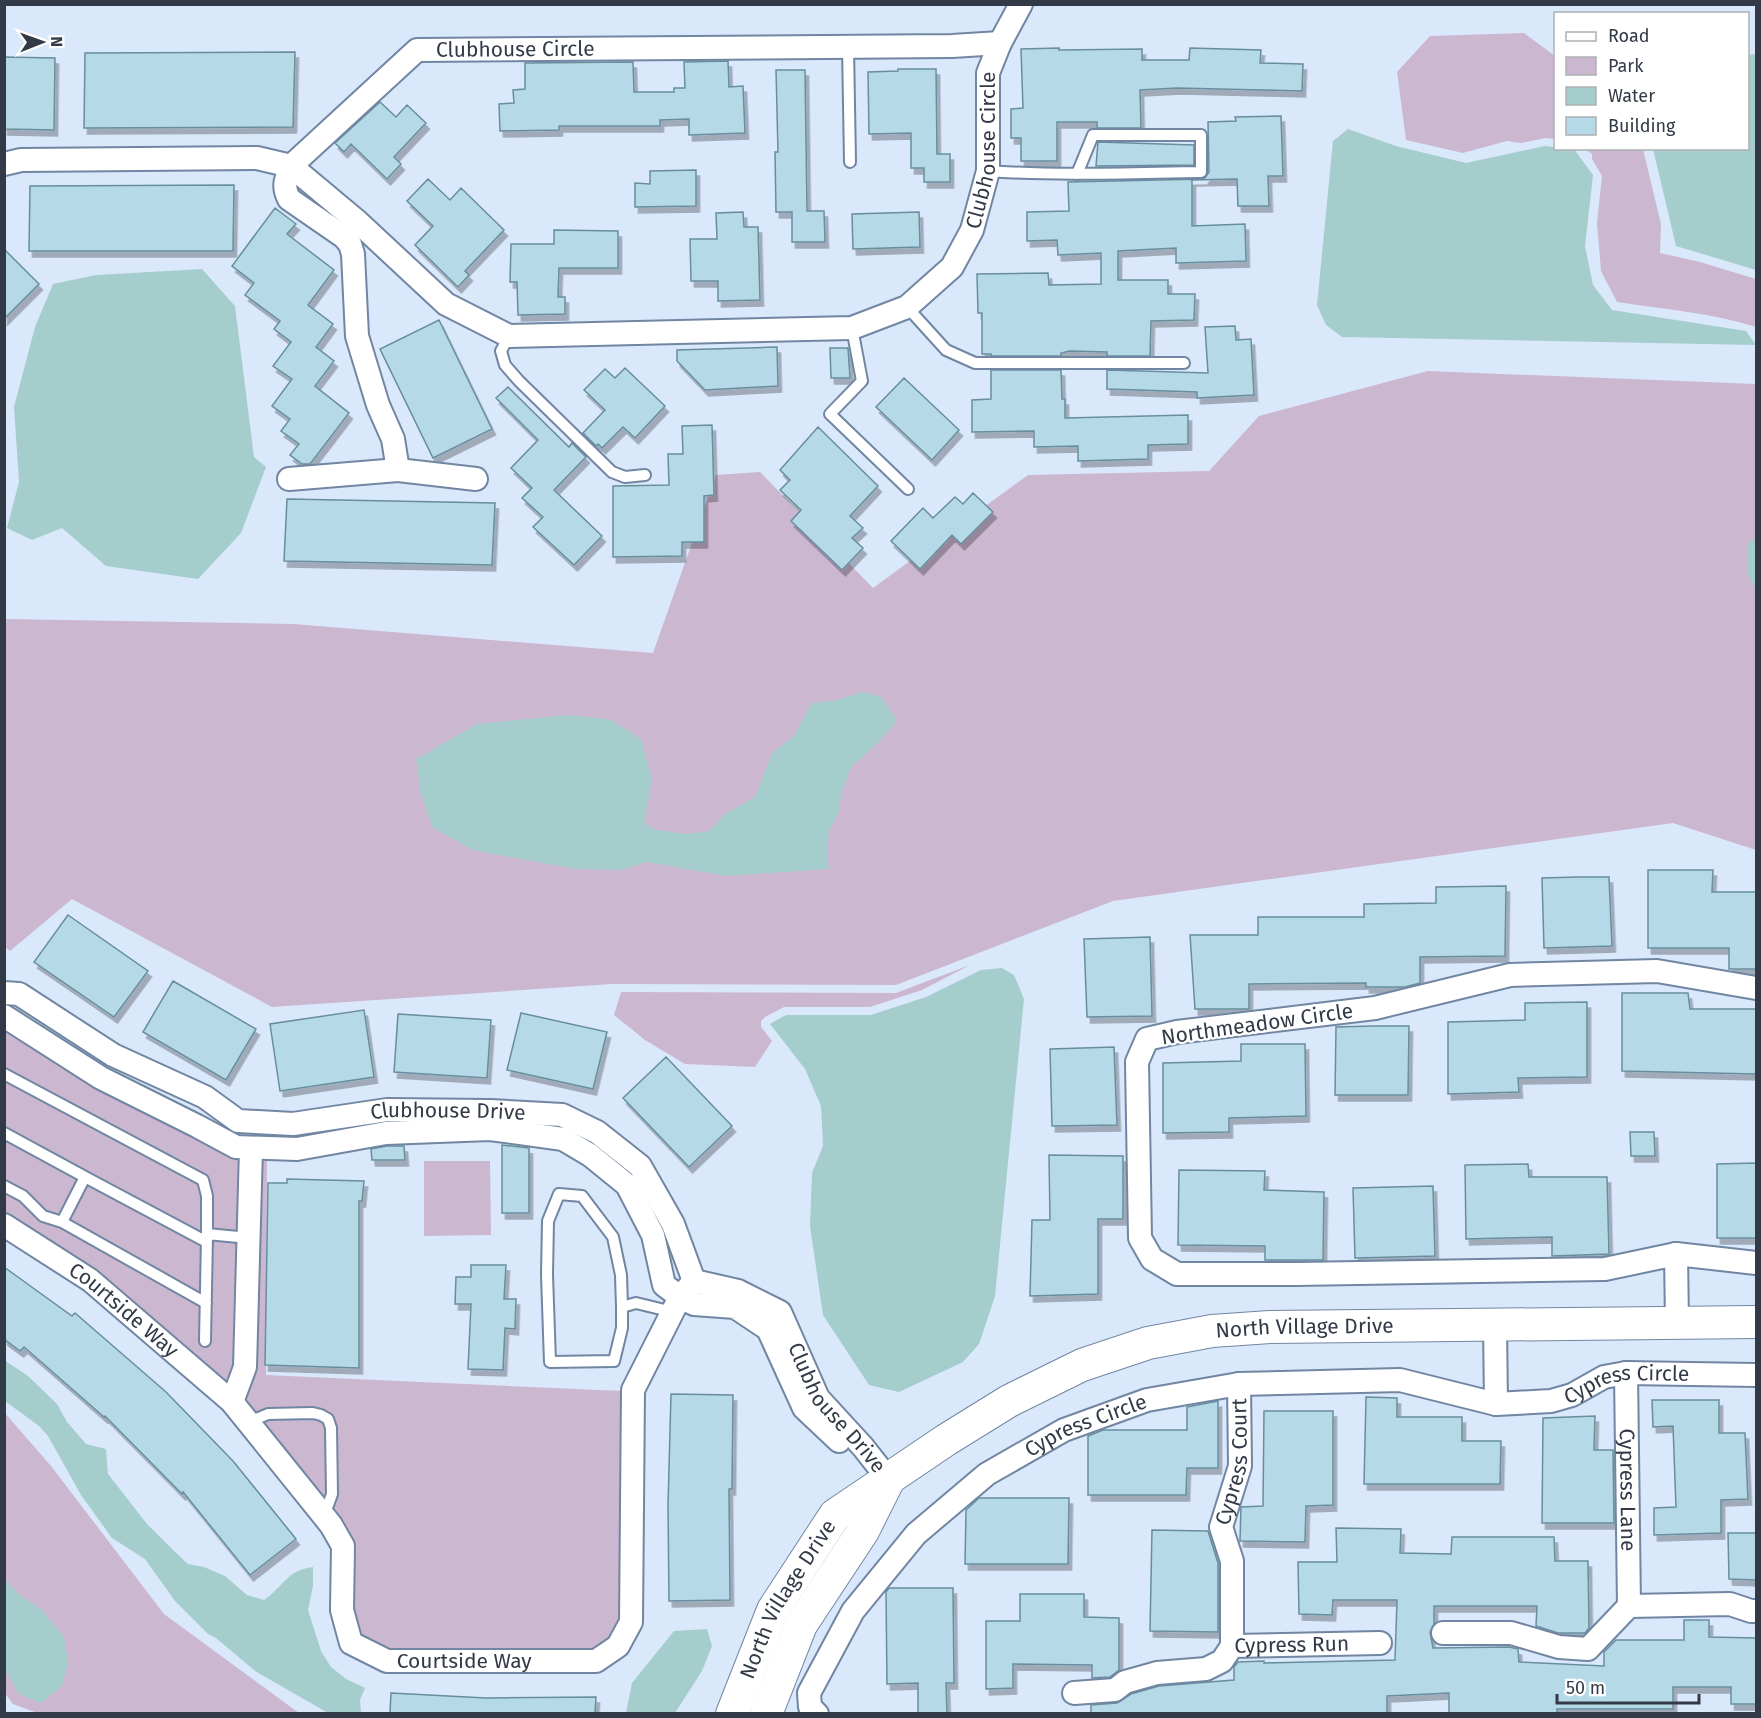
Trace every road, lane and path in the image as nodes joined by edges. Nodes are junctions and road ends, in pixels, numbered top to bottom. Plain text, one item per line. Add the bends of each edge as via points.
1 (1021, 4) edge
2 (1000, 43) junction
3 (848, 47) junction
4 (850, 162) dead end
5 (4, 164) edge
6 (291, 166) junction
7 (988, 171) junction
8 (1077, 174) junction
9 (907, 307) junction
10 (852, 328) junction
11 (509, 336) junction
12 (1184, 363) dead end
13 (398, 470) junction
14 (645, 475) dead end
15 (289, 479) dead end
16 (476, 479) dead end
17 (908, 489) dead end
18 (1756, 988) edge
19 (4, 993) edge
20 (4, 1016) edge
21 (113, 1055) junction
22 (4, 1074) edge
23 (101, 1078) junction
24 (4, 1133) edge
25 (251, 1148) junction
26 (85, 1177) junction
27 (4, 1186) edge
28 (62, 1222) junction
29 (4, 1225) edge
30 (207, 1238) junction
31 (249, 1238) junction
32 (1676, 1254) junction
33 (1756, 1263) edge
34 (682, 1297) junction
35 (206, 1303) junction
36 (622, 1307) junction
37 (1677, 1322) junction
38 (1756, 1322) edge
39 (1495, 1325) junction
40 (205, 1341) dead end
41 (1626, 1373) junction
42 (1756, 1375) edge
43 (1239, 1384) junction
44 (232, 1402) junction
45 (1496, 1404) junction
46 (249, 1422) junction
47 (889, 1479) junction
48 (324, 1516) junction
49 (1629, 1606) junction
50 (1756, 1611) edge
51 (1443, 1634) dead end
52 (1380, 1643) dead end
53 (1232, 1646) junction
54 (1074, 1693) dead end
55 (732, 1713) edge
56 (766, 1713) edge
57 (817, 1713) edge

1 - 2 street
2 - 3 street, Clubhouse Circle
2 - 7 street, Clubhouse Circle via 988,73
3 - 4 lane
3 - 6 street, Clubhouse Circle via 417,50
5 - 6 street, Clubhouse Circle via 21,160 257,158
6 - 11 street, Clubhouse Circle via 446,304
6 - 13 street via 284,183 289,199 350,244 357,336 393,439
7 - 8 lane
7 - 9 street, Clubhouse Circle via 972,230 952,267
8 - 8 lane via 1201,172 1200,135 1093,135
9 - 10 street, Clubhouse Circle
9 - 12 lane via 946,350 975,363
10 - 11 street, Clubhouse Circle
10 - 17 lane via 862,381 830,414
11 - 14 lane via 501,351 505,365 519,381 612,472 625,477
13 - 15 street
13 - 16 street
18 - 32 street, Northmeadow Circle via 1657,971 1510,975 1375,1008 1176,1032 1147,1039 1137,1062 1140,1238 1152,1259 1177,1274 1605,1269
19 - 21 street, Clubhouse Drive via 19,994
20 - 23 street, Clubhouse Drive
21 - 23 street
21 - 34 street, Clubhouse Drive via 205,1097 238,1121 293,1124 387,1110 561,1115 597,1132 640,1166 673,1224
22 - 30 lane via 203,1180
23 - 25 street, Clubhouse Drive via 236,1148
24 - 26 lane
25 - 31 street
25 - 34 street, Clubhouse Drive via 297,1149 386,1133 490,1129 562,1139 590,1155 627,1185 653,1234 664,1286
26 - 28 lane
26 - 30 lane
27 - 28 lane via 23,1196 43,1216
28 - 35 lane
29 - 44 street, Courtside Way via 90,1280
30 - 31 lane
30 - 35 lane
31 - 44 street via 245,1367
32 - 33 street, Northmeadow Circle
32 - 37 street
34 - 36 lane
34 - 47 street, Clubhouse Drive via 694,1304 735,1306 768,1329 804,1408 851,1453
34 - 48 street, Courtside Way via 633,1390 631,1622 618,1647 596,1661 387,1661 351,1643 342,1610 343,1546
35 - 40 lane
36 - 36 lane via 622,1328 614,1361 550,1362 548,1221 560,1194 582,1196 613,1238 621,1275
37 - 38 street, North Village Drive
37 - 39 street, North Village Drive
39 - 45 street
39 - 47 street, North Village Drive via 1270,1327 1212,1331 1148,1343 1082,1365 1010,1401
41 - 42 street, Cypress Circle
41 - 45 street, Cypress Circle via 1604,1377 1572,1395 1551,1401
41 - 49 street, Cypress Lane
43 - 45 street, Cypress Circle via 1400,1380
43 - 53 street, Cypress Court via 1239,1466 1221,1527 1232,1561
43 - 57 street, Cypress Circle via 1126,1407 1064,1430 987,1474 916,1534 853,1611 809,1693 810,1707
44 - 46 street, Courtside Way
46 - 48 street, Courtside Way
46 - 48 lane via 268,1414 313,1413 328,1419 332,1428 332,1494
47 - 55 street, North Village Drive via 835,1515 773,1610
47 - 56 street, North Village Drive via 862,1531 801,1625
49 - 50 street via 1730,1604
49 - 51 street via 1588,1649 1559,1647 1511,1633
52 - 53 street, Cypress Run
53 - 54 street, Cypress Run via 1222,1661 1206,1669 1157,1673 1125,1682 1115,1690

